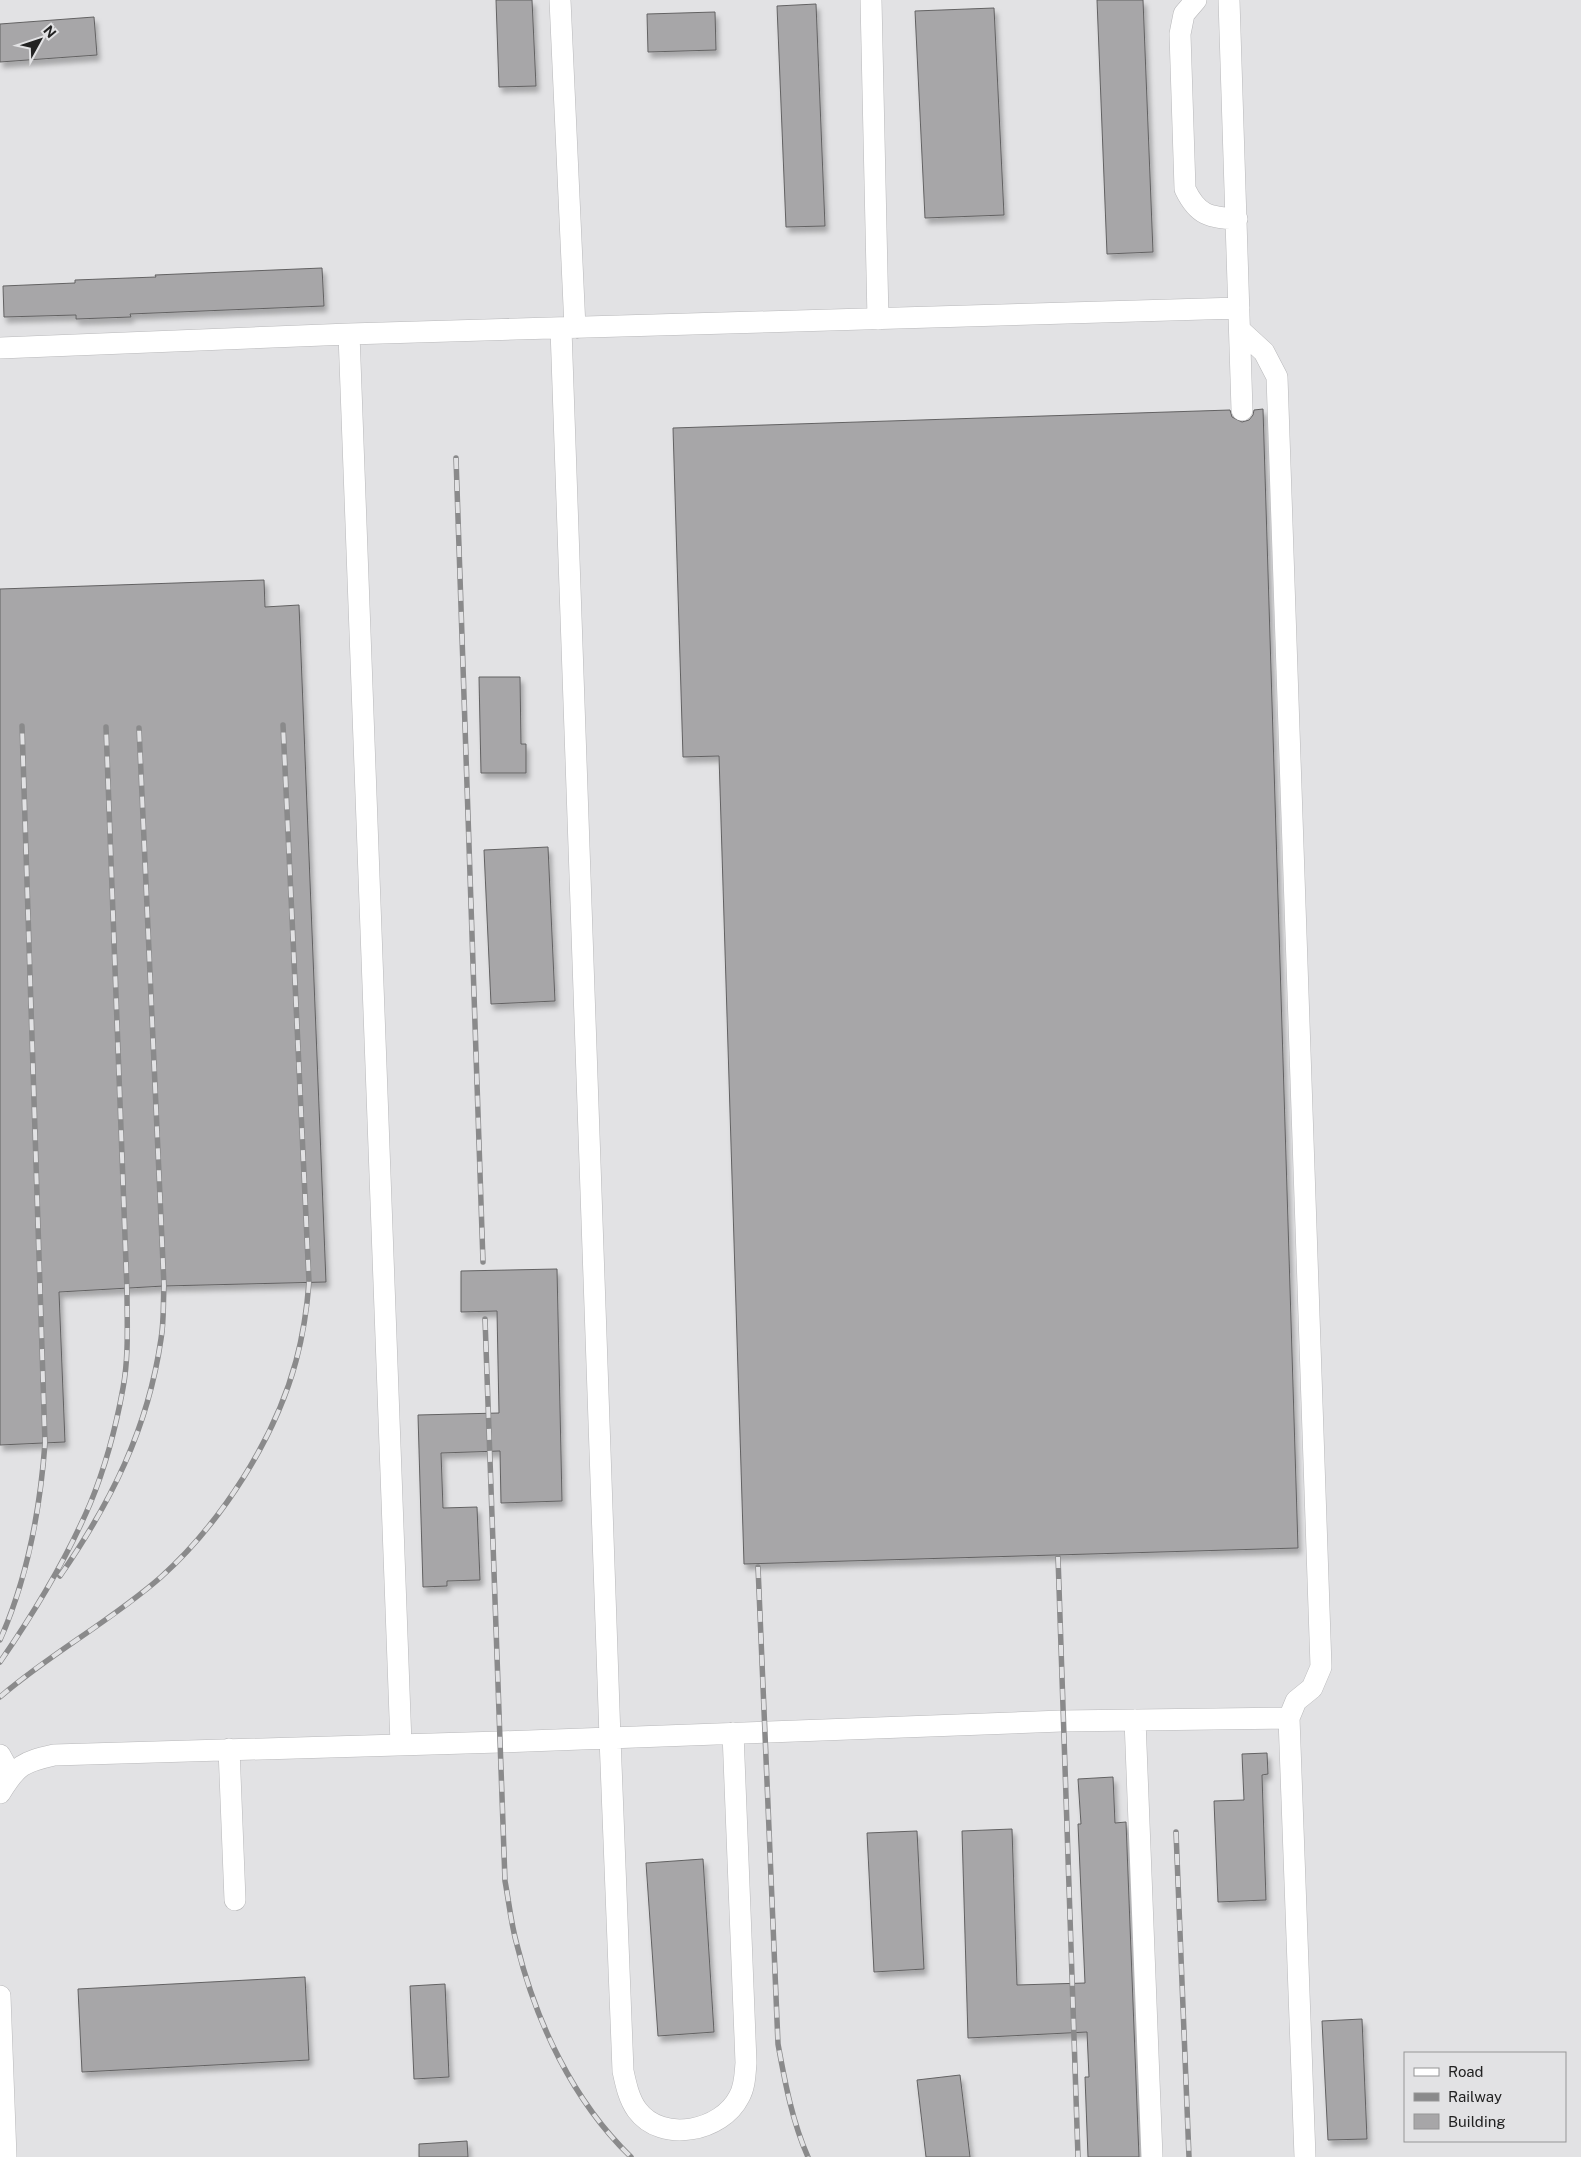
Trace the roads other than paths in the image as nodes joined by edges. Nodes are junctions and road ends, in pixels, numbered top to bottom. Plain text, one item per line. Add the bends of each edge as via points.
1 (560, 0) edge
2 (871, 0) edge
3 (1196, 0) edge
4 (1229, 0) edge
5 (1237, 219) junction
6 (1240, 308) junction
7 (878, 319) junction
8 (568, 328) junction
9 (1240, 330) junction
10 (349, 334) junction
11 (0, 348) edge
12 (1242, 410) dead end
13 (1289, 1718) junction
14 (1135, 1720) junction
15 (733, 1733) junction
16 (610, 1738) junction
17 (401, 1744) junction
18 (228, 1750) junction
19 (0, 1755) edge
20 (5, 1784) edge
21 (235, 1900) dead end
22 (0, 1996) edge
23 (6, 2157) edge
24 (1152, 2157) edge
25 (1305, 2157) edge

1 - 8 lane
2 - 7 lane
3 - 5 lane via 1184,14 1180,34 1185,189 1192,202 1209,217
4 - 5 lane
5 - 6 lane
6 - 7 lane
6 - 9 lane
7 - 8 lane
8 - 10 lane
8 - 16 lane
9 - 12 lane
9 - 13 lane via 1264,352 1277,377 1320,1667 1312,1688 1296,1701
10 - 11 lane
10 - 17 lane
13 - 14 lane
13 - 25 lane
14 - 15 lane
14 - 24 lane
15 - 16 lane
15 - 16 lane via 746,2063 744,2083 729,2111 712,2124 692,2129 672,2129 654,2124 638,2112 628,2093 624,2071
16 - 17 lane
17 - 18 lane
18 - 20 lane via 54,1754 29,1760
18 - 21 lane
19 - 20 lane
22 - 23 lane

